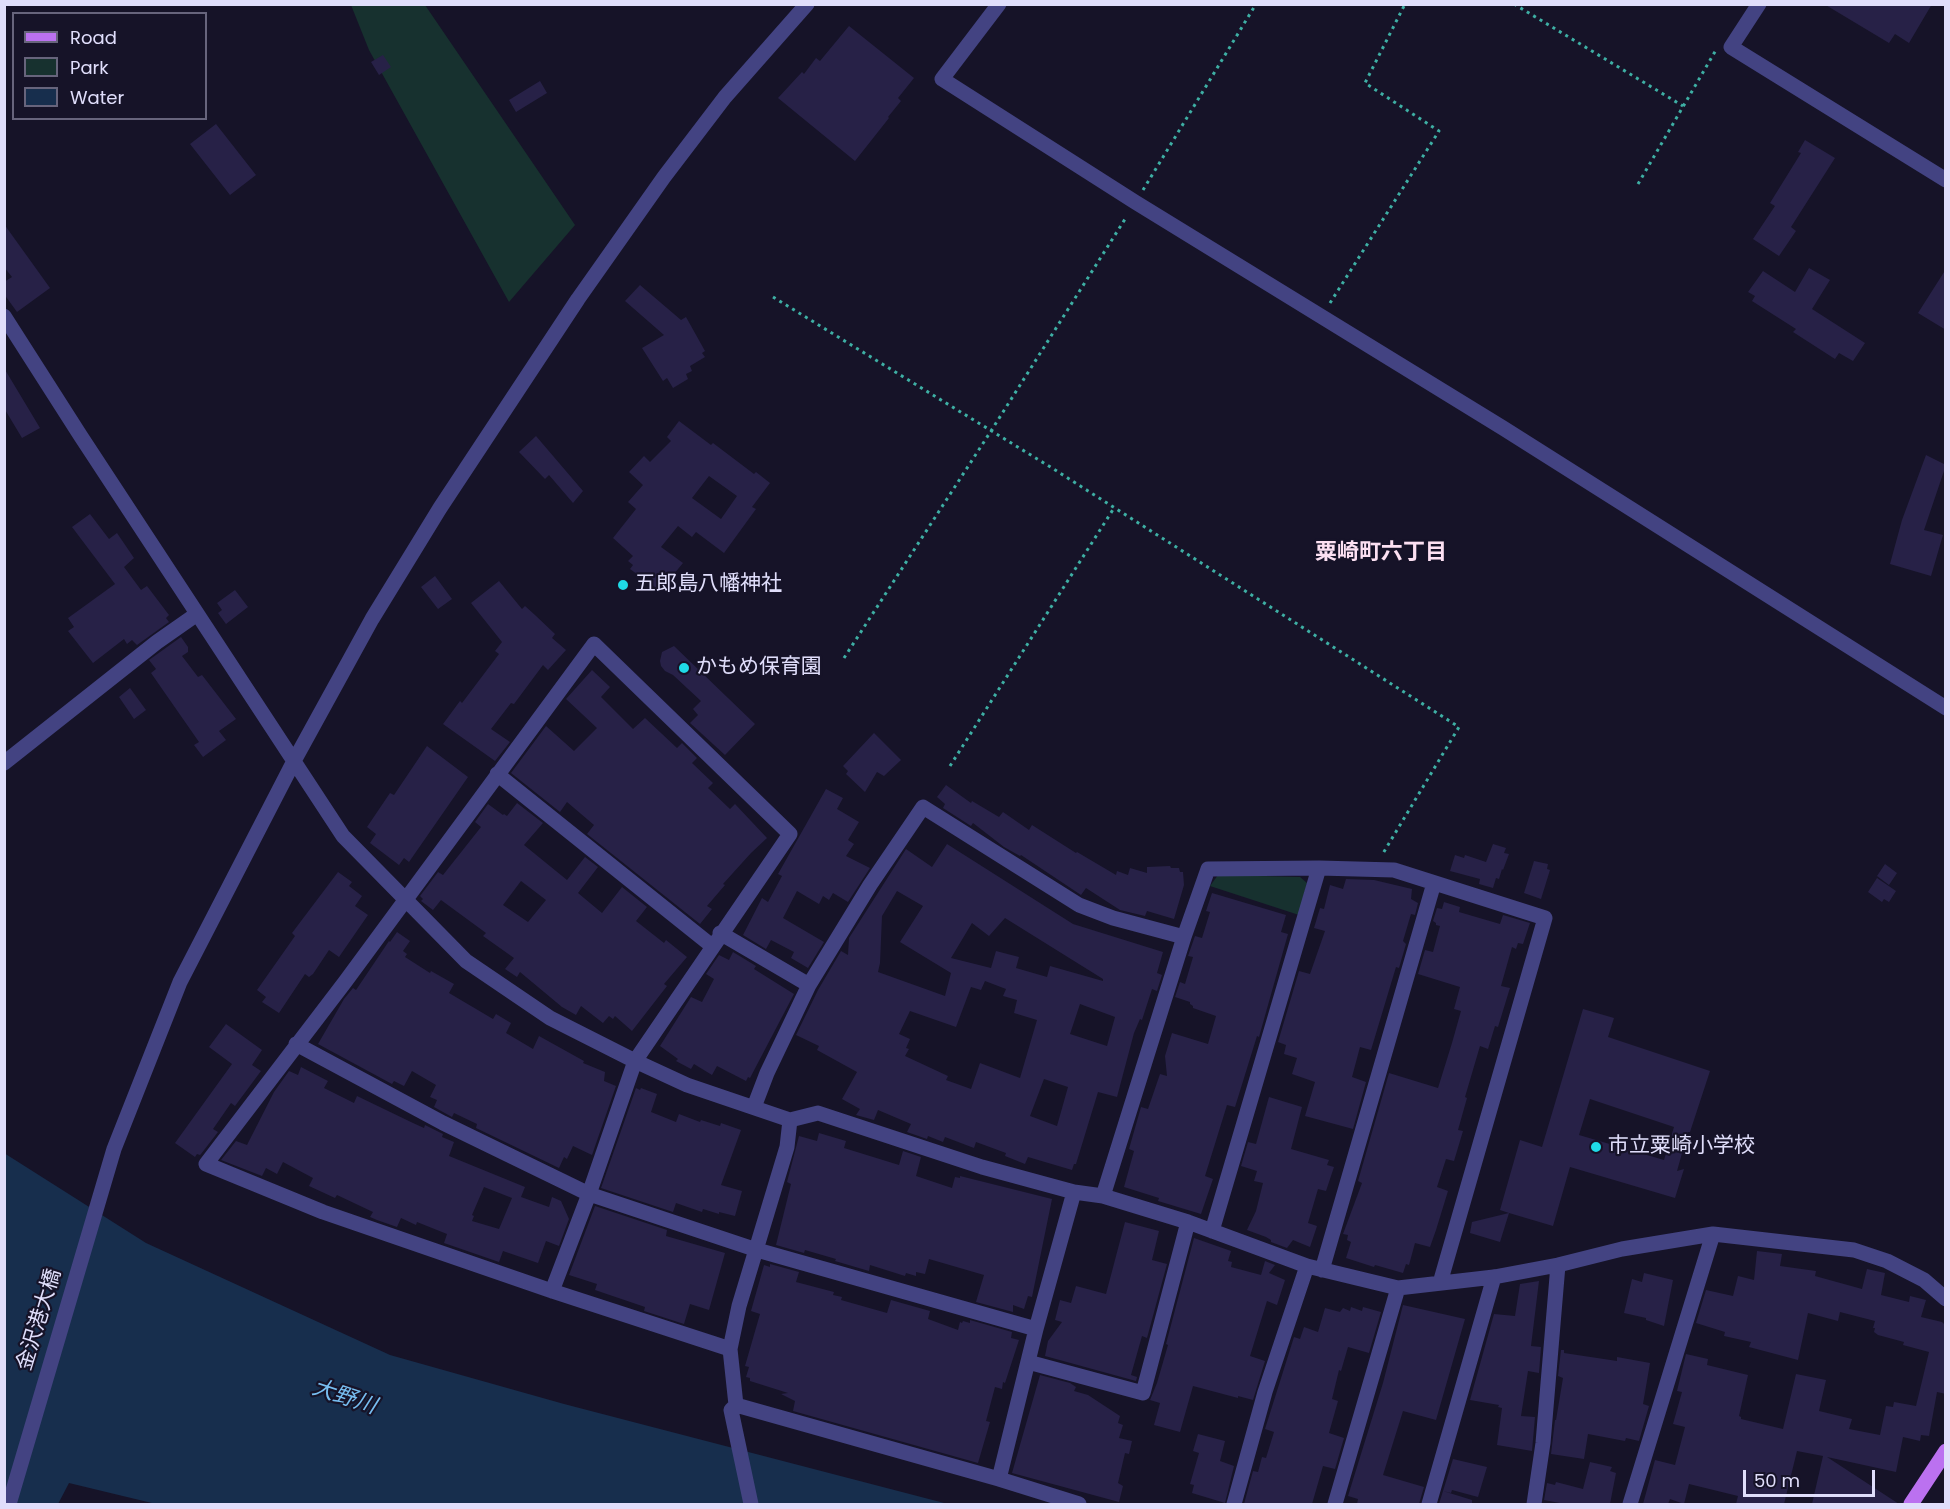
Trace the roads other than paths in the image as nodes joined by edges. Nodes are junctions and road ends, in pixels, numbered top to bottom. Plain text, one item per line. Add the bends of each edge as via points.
1 (807, 4) edge
2 (999, 4) edge
3 (1759, 4) edge
4 (1946, 180) edge
5 (4, 316) edge
6 (197, 614) junction
7 (1946, 708) edge
8 (294, 761) junction
9 (4, 763) edge
10 (497, 774) junction
11 (1319, 868) junction
12 (1434, 883) junction
13 (405, 900) junction
14 (1184, 937) junction
15 (716, 940) junction
16 (809, 985) junction
17 (296, 1044) junction
18 (635, 1061) junction
19 (754, 1107) junction
20 (790, 1120) junction
21 (1074, 1192) junction
22 (589, 1194) junction
23 (1103, 1196) junction
24 (1188, 1222) junction
25 (1212, 1231) junction
26 (1713, 1234) junction
27 (757, 1250) junction
28 (1558, 1265) junction
29 (1314, 1268) junction
30 (1494, 1276) junction
31 (1440, 1283) junction
32 (1398, 1288) junction
33 (552, 1291) junction
34 (1946, 1299) edge
35 (1036, 1329) junction
36 (730, 1349) junction
37 (1028, 1362) junction
38 (734, 1407) junction
39 (1946, 1451) edge
40 (999, 1479) junction
41 (9, 1504) edge
42 (751, 1504) edge
43 (1079, 1504) edge
44 (1234, 1504) edge
45 (1335, 1504) edge
46 (1429, 1504) edge
47 (1534, 1504) edge
48 (1630, 1504) edge
49 (1911, 1504) edge

1 - 8 street, 金沢港大橋 via 724,97 578,299 440,508 372,619
2 - 7 street via 942,79
3 - 4 street via 1731,47
5 - 6 street
6 - 8 street
6 - 9 street
8 - 13 street via 343,837
8 - 41 street, 金沢港大橋 via 180,982 114,1149
10 - 13 street
10 - 15 street
10 - 15 street via 594,644 790,834
11 - 12 street via 1394,870
11 - 14 street via 1208,868
11 - 25 street
12 - 29 street
12 - 31 street via 1545,918
13 - 17 street
13 - 18 street via 466,961 550,1018
14 - 16 street via 1079,905 922,807
14 - 23 street
15 - 16 street
15 - 18 street
16 - 19 street
17 - 22 street via 443,1123
17 - 33 street via 206,1164 323,1212
18 - 19 street
18 - 22 street
19 - 20 street
20 - 21 street via 818,1113 937,1153
20 - 27 street via 787,1147
21 - 23 street
21 - 35 street
22 - 27 street
22 - 33 street
23 - 24 street
24 - 25 street
24 - 37 street via 1143,1393
25 - 29 street
26 - 28 street via 1622,1249
26 - 34 street via 1854,1250 1924,1280
26 - 48 street
27 - 35 street
27 - 36 street
28 - 30 street
28 - 47 street
29 - 32 street
29 - 44 street via 1265,1392
30 - 31 street
30 - 46 street
31 - 32 street
32 - 45 street
33 - 36 street
35 - 37 street
36 - 38 street
37 - 40 street
38 - 40 street
38 - 42 street
39 - 49 main road
40 - 43 street

